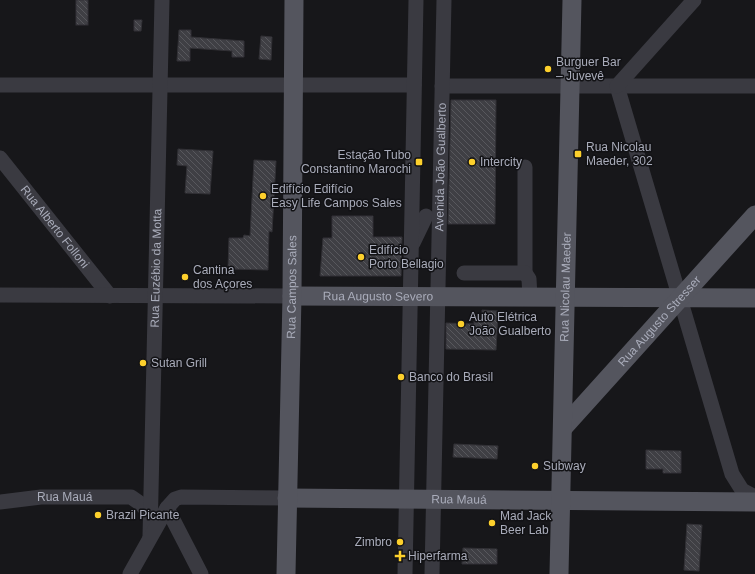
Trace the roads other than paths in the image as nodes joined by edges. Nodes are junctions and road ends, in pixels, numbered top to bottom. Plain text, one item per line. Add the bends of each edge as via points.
1 (162, 0) edge
2 (294, 0) edge
3 (416, 0) edge
4 (444, 0) edge
5 (572, 0) edge
6 (694, 0) edge
7 (0, 84) edge
8 (160, 85) junction
9 (292, 85) junction
10 (414, 85) junction
11 (442, 86) junction
12 (570, 86) junction
13 (617, 86) junction
14 (755, 86) edge
15 (0, 158) edge
16 (525, 167) dead end
17 (755, 215) edge
18 (426, 216) dead end
19 (411, 248) junction
20 (464, 273) dead end
21 (525, 273) junction
22 (0, 295) edge
23 (110, 296) junction
24 (155, 296) junction
25 (292, 296) junction
26 (410, 296) junction
27 (438, 296) junction
28 (530, 297) junction
29 (565, 297) junction
30 (680, 298) junction
31 (755, 298) edge
32 (563, 428) junction
33 (152, 475) junction
34 (131, 497) junction
35 (755, 497) edge
36 (287, 498) junction
37 (405, 499) junction
38 (434, 499) junction
39 (561, 500) junction
40 (0, 502) edge
41 (755, 502) edge
42 (167, 508) junction
43 (151, 515) junction
44 (150, 536) junction
45 (130, 574) edge
46 (201, 574) edge
47 (286, 574) edge
48 (405, 574) edge
49 (432, 574) edge
50 (559, 574) edge

1 - 8 street, Rua Euzébio da Motta
2 - 9 main road, Rua Campos Sales
3 - 10 street
4 - 11 street, Avenida João Gualberto
5 - 12 main road, Rua Nicolau Maeder
6 - 13 street
7 - 8 street
8 - 9 street
8 - 24 street, Rua Euzébio da Motta
9 - 10 street
9 - 25 main road, Rua Campos Sales
10 - 19 street
11 - 12 street
11 - 27 street, Avenida João Gualberto
12 - 13 street
12 - 29 main road, Rua Nicolau Maeder
13 - 14 street
13 - 30 street
15 - 23 street, Rua Alberto Folloni
16 - 21 street
17 - 30 main road, Rua Augusto Stresser
18 - 19 street
19 - 26 street
20 - 21 street
21 - 28 street via 529,279
22 - 23 street, Rua Augusto Severo
23 - 24 street, Rua Augusto Severo
24 - 25 street, Rua Augusto Severo
24 - 33 street, Rua Euzébio da Motta
25 - 26 main road, Rua Augusto Severo
25 - 36 main road, Rua Campos Sales
26 - 27 main road, Rua Augusto Severo
26 - 37 street
27 - 28 main road, Rua Augusto Severo
27 - 38 street, Avenida João Gualberto
28 - 29 main road, Rua Augusto Severo
29 - 30 main road, Rua Augusto Severo
29 - 32 main road, Rua Nicolau Maeder
30 - 31 main road, Rua Augusto Severo
30 - 32 main road, Rua Augusto Stresser
30 - 35 street via 732,474 742,490
32 - 39 main road, Rua Nicolau Maeder
33 - 34 street via 143,489
33 - 43 street, Rua Euzébio da Motta
34 - 40 street, Rua Mauá via 42,497
34 - 43 street
36 - 37 main road, Rua Mauá
36 - 42 street, Rua Mauá via 181,497 175,499
36 - 47 main road, Rua Campos Sales
37 - 38 main road, Rua Mauá
37 - 48 street
38 - 39 main road, Rua Mauá
38 - 49 street, Avenida João Gualberto
39 - 41 main road, Rua Mauá
39 - 50 main road, Rua Nicolau Maeder
42 - 44 street
42 - 46 street
43 - 44 street, Rua Euzébio da Motta
44 - 45 street

